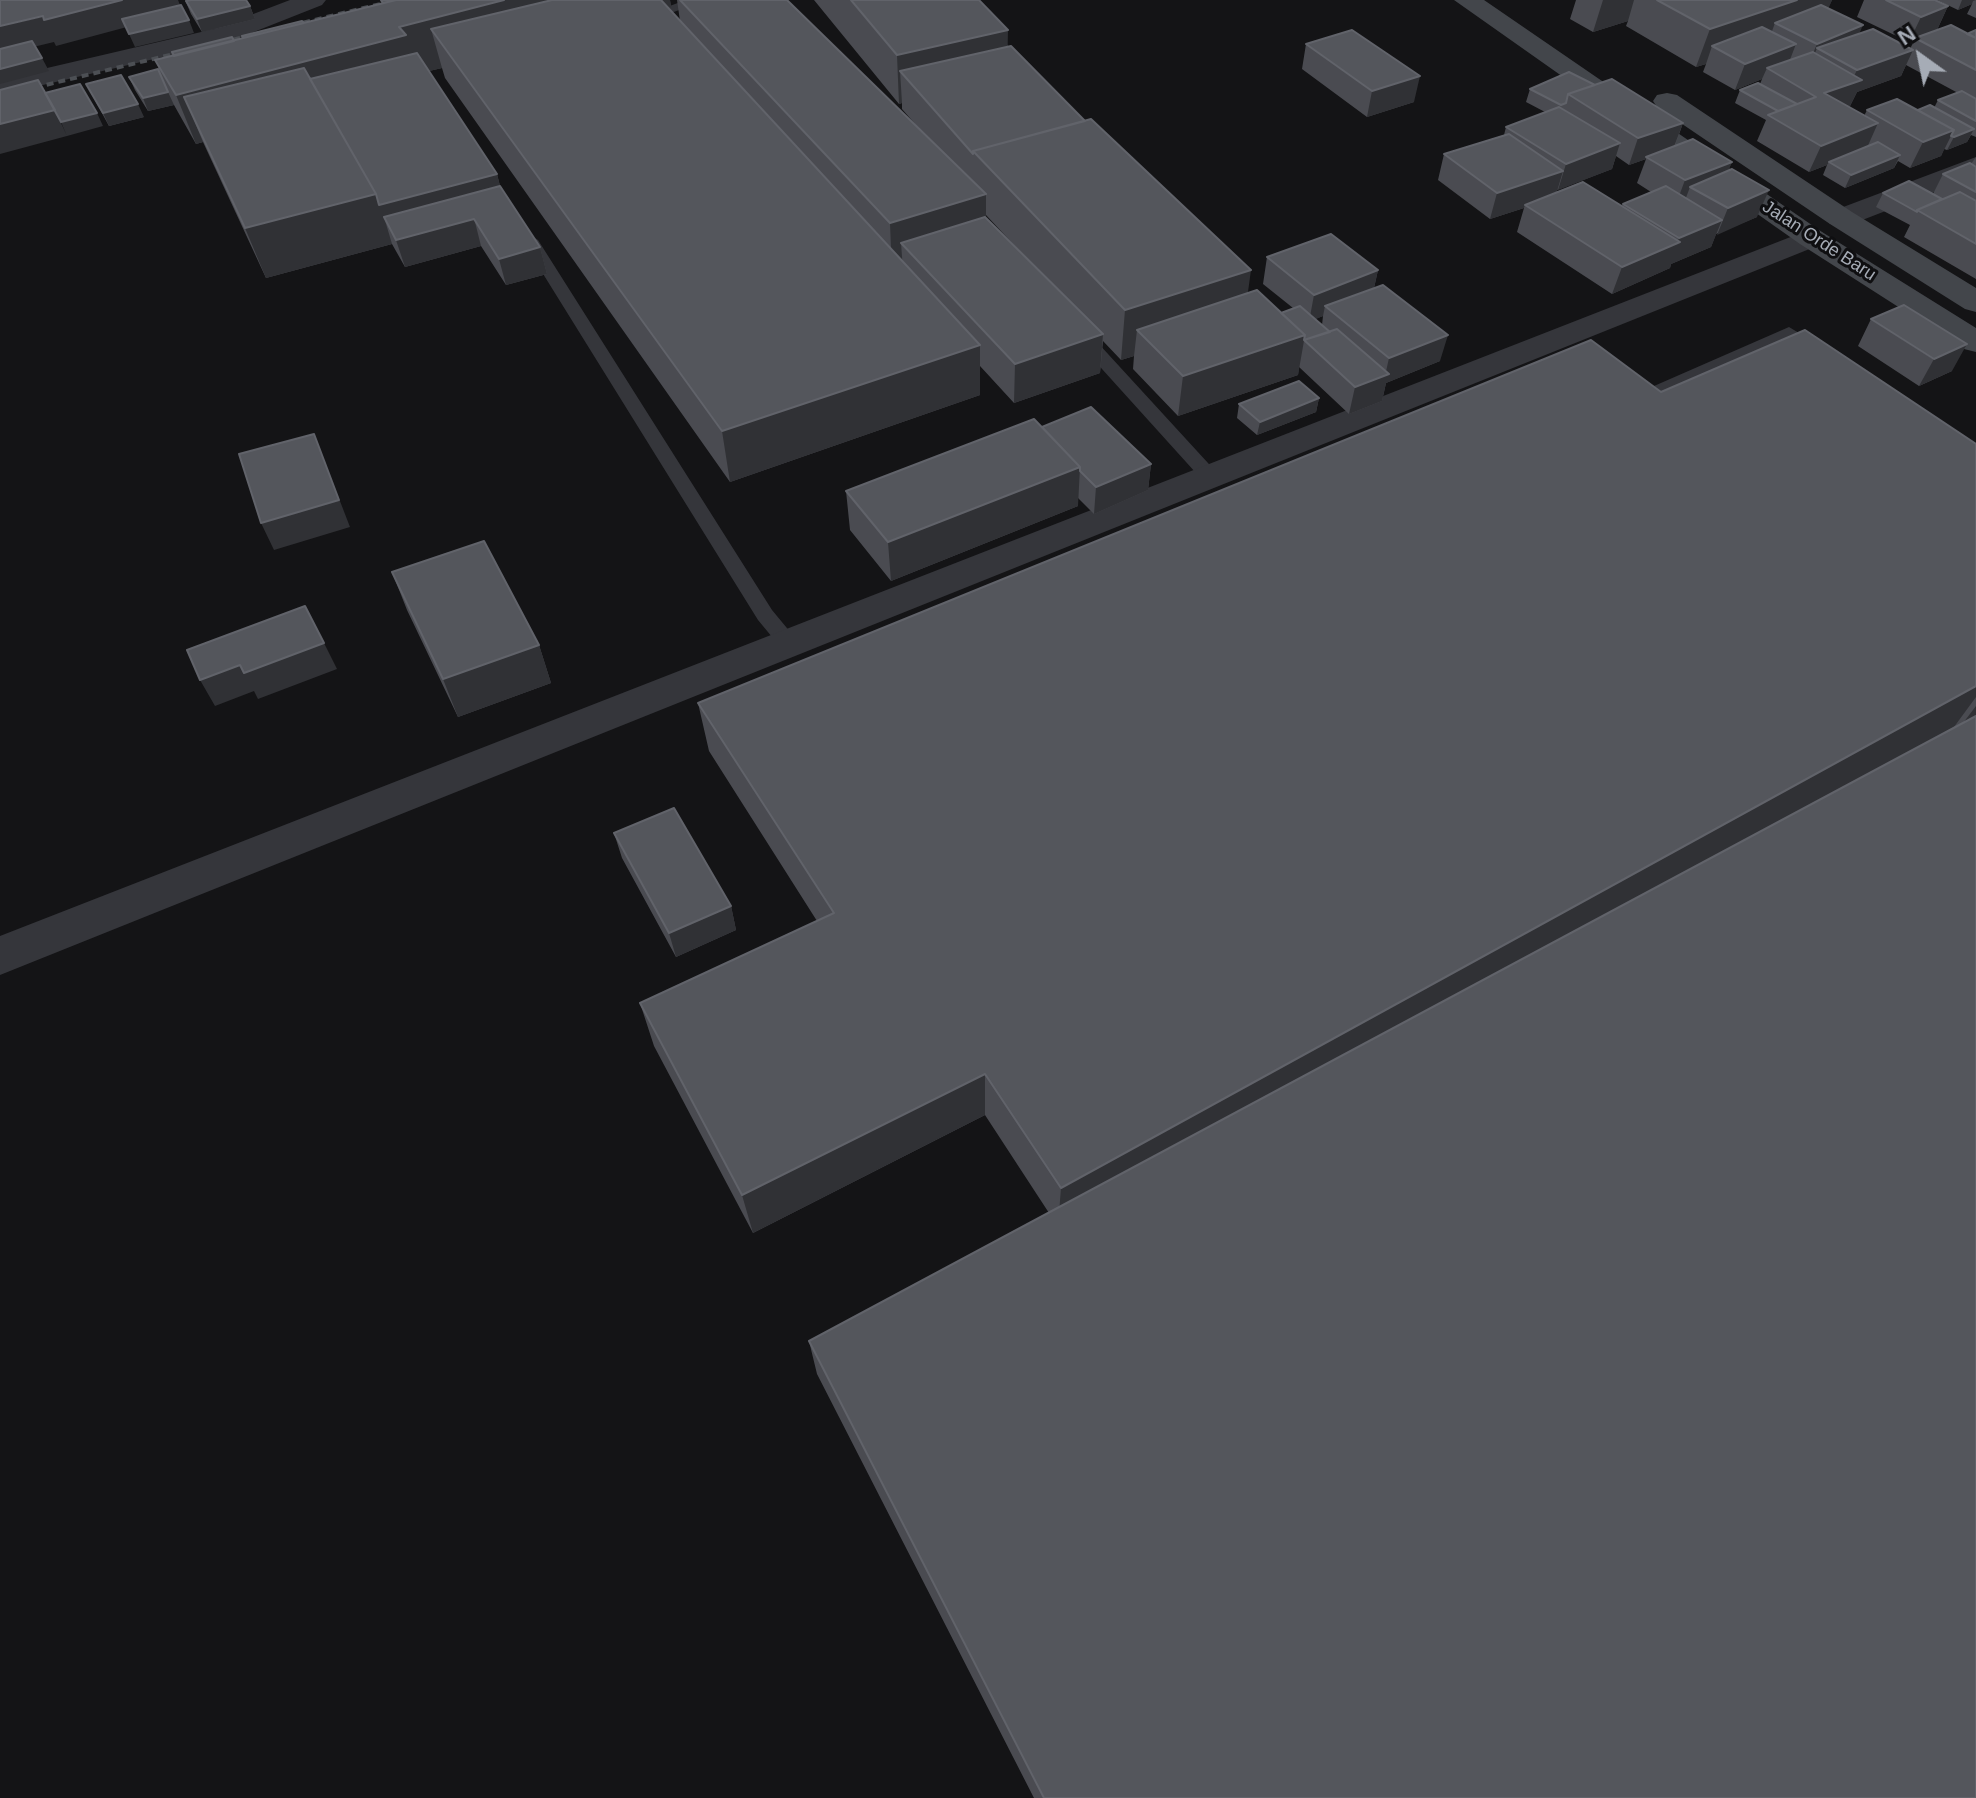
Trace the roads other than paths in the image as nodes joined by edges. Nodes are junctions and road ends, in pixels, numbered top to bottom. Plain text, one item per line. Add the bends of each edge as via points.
1 (313, 0) edge
2 (700, 0) edge
3 (1467, 0) edge
4 (632, 23) edge
5 (1593, 52) dead end
6 (1557, 62) junction
7 (0, 87) edge
8 (1645, 87) dead end
9 (1976, 166) edge
10 (1826, 228) junction
11 (530, 240) edge
12 (1976, 302) edge
13 (1063, 316) edge
14 (1976, 342) edge
15 (1839, 366) edge
16 (1647, 393) edge
17 (1212, 479) junction
18 (789, 644) junction
19 (0, 956) edge

1 - 7 street via 222,35
2 - 4 lane
3 - 6 main road, Jalan Orde Baru
5 - 6 main road
6 - 10 main road, Jalan Orde Baru
8 - 10 main road, Jalan Orde Baru
9 - 10 street
10 - 12 main road, Jalan Orde Baru
10 - 14 main road, Jalan Orde Baru
10 - 17 street
11 - 18 lane via 765,615
13 - 17 lane
15 - 16 lane via 1789,332
17 - 18 street
18 - 19 street

